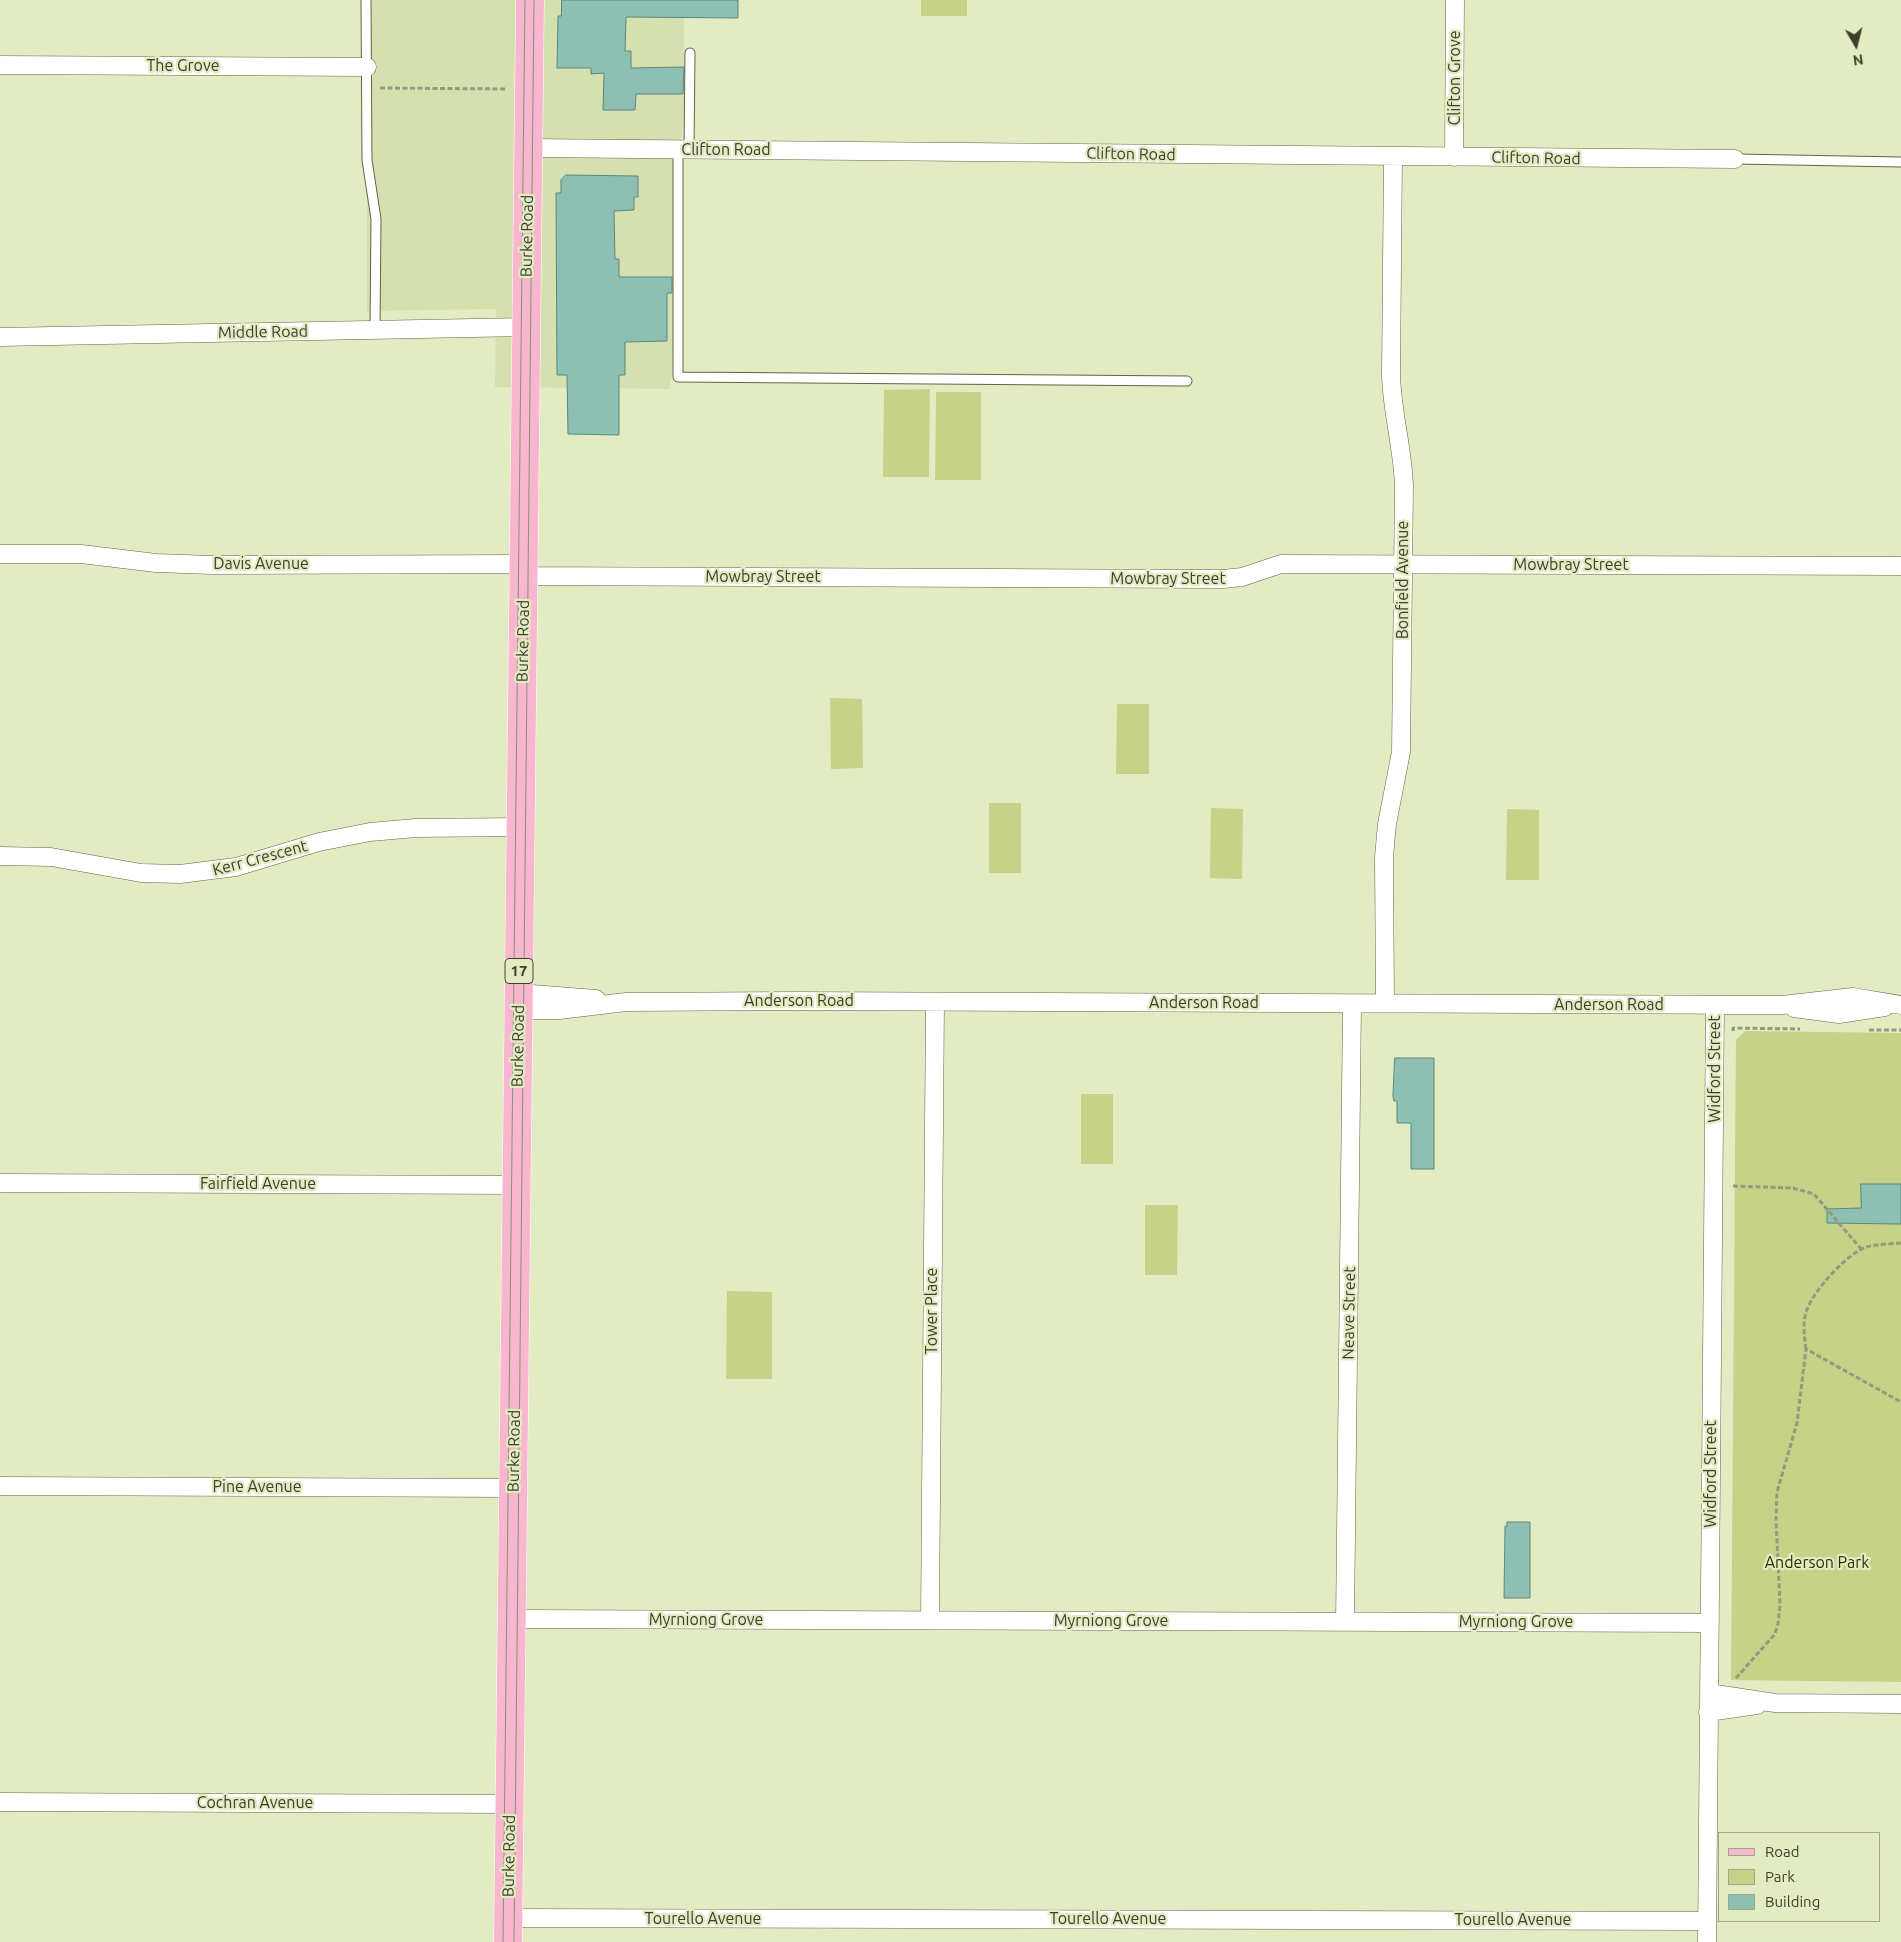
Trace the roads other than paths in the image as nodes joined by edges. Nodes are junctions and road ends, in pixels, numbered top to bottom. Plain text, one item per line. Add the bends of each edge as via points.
1 (366, 0) edge
2 (530, 0) edge
3 (1455, 0) edge
4 (690, 53) dead end
5 (0, 65) edge
6 (367, 67) junction
7 (528, 148) junction
8 (684, 149) junction
9 (1393, 157) junction
10 (1454, 157) junction
11 (1735, 159) joint
12 (1901, 162) edge
13 (526, 327) junction
14 (375, 330) junction
15 (0, 337) edge
16 (1187, 381) dead end
17 (0, 554) edge
18 (1403, 564) junction
19 (1901, 566) edge
20 (523, 570) junction
21 (520, 827) junction
22 (0, 856) edge
23 (519, 1002) junction
24 (935, 1002) junction
25 (1352, 1004) junction
26 (1384, 1004) junction
27 (1715, 1005) junction
28 (1901, 1005) edge
29 (0, 1183) edge
30 (516, 1185) junction
31 (0, 1486) edge
32 (513, 1488) junction
33 (512, 1619) junction
34 (930, 1620) junction
35 (1345, 1622) junction
36 (1710, 1623) junction
37 (1708, 1693) junction
38 (1775, 1703) junction
39 (1901, 1704) edge
40 (1708, 1712) junction
41 (0, 1802) edge
42 (510, 1804) junction
43 (1707, 1921) junction
44 (508, 1930) edge
45 (1707, 1942) edge

1 - 6 lane
2 - 7 main road, Burke Road / 17
3 - 10 street, Clifton Grove
4 - 8 lane
5 - 6 street, The Grove
6 - 14 lane via 367,160 376,219
7 - 8 street, Clifton Road
7 - 13 main road, Burke Road / 17
8 - 9 street, Clifton Road
8 - 16 lane via 678,377
9 - 10 street, Clifton Road
9 - 18 street, Bonfield Avenue via 1391,375 1404,470
10 - 11 street, Clifton Road
11 - 12 lane
13 - 14 street, Middle Road
13 - 20 main road, Burke Road / 17
14 - 15 street, Middle Road
17 - 20 street, Davis Avenue via 81,554 156,563
18 - 19 street, Mowbray Street
18 - 20 street, Mowbray Street via 1281,564 1223,580
18 - 26 street, Bonfield Avenue via 1401,752 1384,857
20 - 21 main road, Burke Road / 17
21 - 22 street, Kerr Crescent via 408,828 370,832 328,840 236,867 180,874 141,873 52,857
21 - 23 main road, Burke Road / 17
23 - 24 street, Anderson Road via 562,995 626,1002
23 - 30 main road, Burke Road / 17
24 - 25 street, Anderson Road
24 - 34 street, Tower Place
25 - 26 street, Anderson Road
25 - 35 street, Neave Street
26 - 27 street, Anderson Road
27 - 28 street, Anderson Road via 1782,1005 1839,1014
27 - 36 street, Widford Street
29 - 30 street, Fairfield Avenue
30 - 32 main road, Burke Road / 17
31 - 32 street, Pine Avenue
32 - 33 main road, Burke Road / 17
33 - 34 street, Myrniong Grove
33 - 42 main road, Burke Road / 17
34 - 35 street, Myrniong Grove
35 - 36 street, Myrniong Grove
36 - 37 street, Widford Street
37 - 38 street
37 - 40 street, Widford Street
38 - 39 street
38 - 40 street
40 - 43 street, Widford Street
41 - 42 street, Cochran Avenue
42 - 44 main road, Burke Road / 17
43 - 44 street, Tourello Avenue
43 - 45 street, Widford Street

